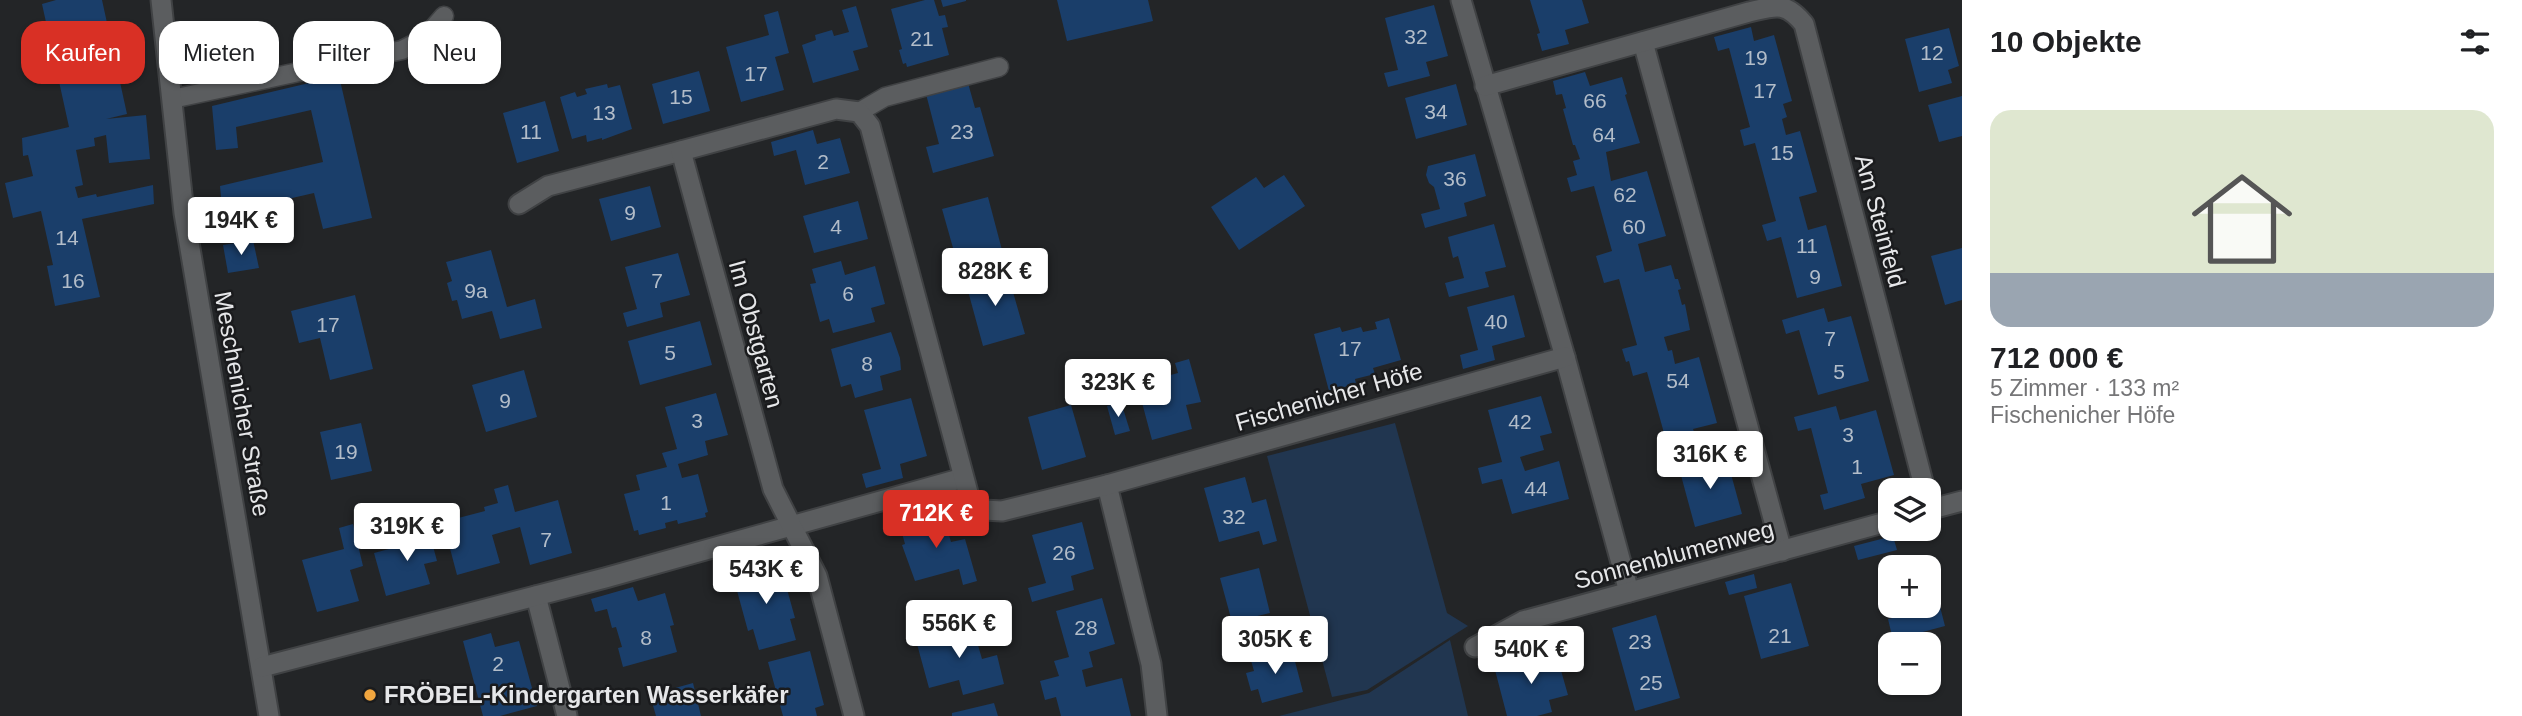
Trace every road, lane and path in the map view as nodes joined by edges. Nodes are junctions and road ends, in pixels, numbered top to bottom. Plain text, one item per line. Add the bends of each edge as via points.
1 (161, 0) edge
2 (1461, 0) edge
3 (1747, 6) edge
4 (443, 16) dead end
5 (1643, 42) junction
6 (999, 67) dead end
7 (1485, 86) junction
8 (172, 99) junction
9 (859, 112) junction
10 (681, 151) junction
11 (519, 204) dead end
12 (1565, 357) junction
13 (963, 478) junction
14 (1922, 478) edge
15 (1107, 485) junction
16 (1962, 501) edge
17 (1941, 502) edge
18 (1878, 524) edge
19 (792, 527) junction
20 (1782, 551) junction
21 (1629, 592) junction
22 (536, 596) junction
23 (1475, 647) dead end
24 (262, 667) junction
25 (269, 716) edge
26 (567, 716) edge
27 (854, 716) edge
28 (1157, 716) edge

1 - 8 street, Meschenicher Straße
2 - 7 street
3 - 5 street, Am Steinfeld
3 - 14 street, Am Steinfeld via 1793,10 1804,24
4 - 8 lane via 424,39 402,50
5 - 7 street, Am Steinfeld
5 - 20 street
6 - 9 lane via 885,97
7 - 12 street
8 - 24 street, Meschenicher Straße via 184,213
9 - 10 street via 836,109
9 - 13 street via 870,126
10 - 11 street via 548,186
10 - 19 street, Im Obstgarten via 773,489
12 - 15 street, Fischenicher Höfe
12 - 21 street
13 - 15 street, Fischenicher Höfe via 971,504 1002,511
13 - 19 street
15 - 28 street via 1150,664
16 - 17 street
18 - 20 street, Sonnenblumenweg
19 - 22 street
19 - 27 street via 817,576
20 - 21 street, Sonnenblumenweg
21 - 23 street, Sonnenblumenweg via 1523,621
22 - 24 street
22 - 26 street
24 - 25 street, Meschenicher Straße

